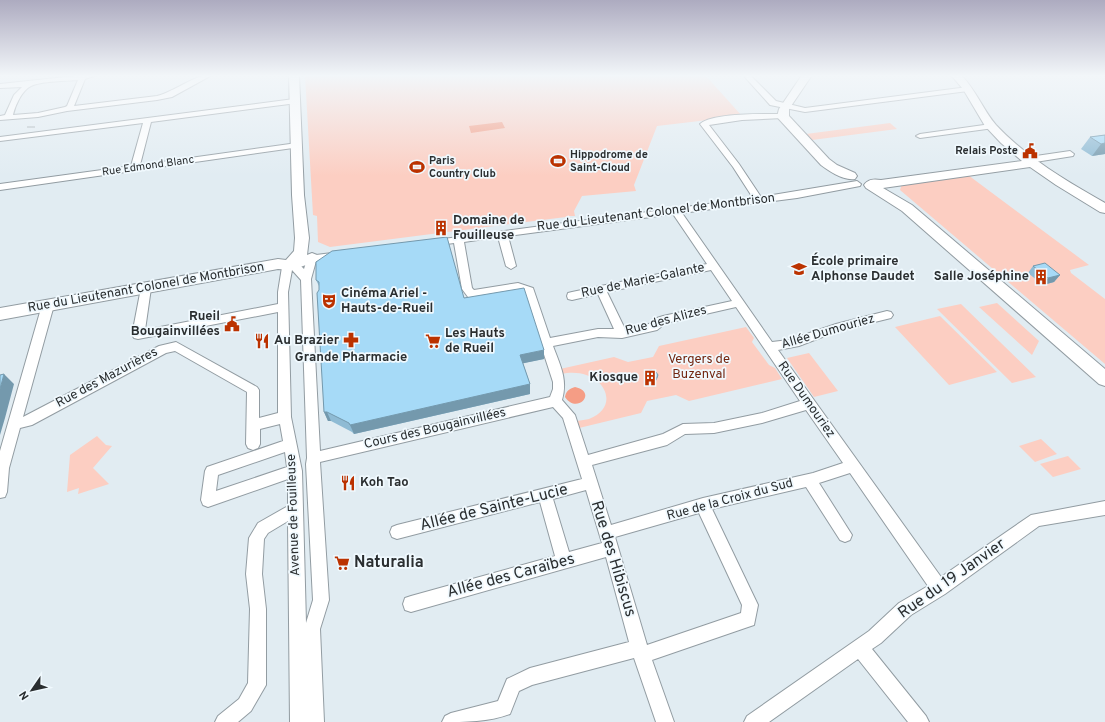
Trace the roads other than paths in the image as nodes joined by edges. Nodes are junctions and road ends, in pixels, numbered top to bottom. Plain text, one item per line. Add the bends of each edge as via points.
1 (11, 109) edge
2 (67, 109) edge
3 (235, 109) edge
4 (295, 109) edge
5 (781, 109) edge
6 (815, 109) edge
7 (979, 109) edge
8 (784, 111) junction
9 (38, 115) junction
10 (9, 117) junction
11 (0, 118) edge
12 (148, 120) junction
13 (991, 126) junction
14 (27, 136) junction
15 (920, 136) dead end
16 (0, 139) edge
17 (297, 145) junction
18 (1070, 154) dead end
19 (1031, 161) junction
20 (135, 168) junction
21 (854, 180) junction
22 (872, 184) junction
23 (0, 187) edge
24 (759, 200) junction
25 (1105, 209) edge
26 (675, 210) junction
27 (502, 233) junction
28 (458, 239) junction
29 (422, 244) edge
30 (305, 250) junction
31 (347, 254) edge
32 (292, 265) junction
33 (512, 266) dead end
34 (713, 266) junction
35 (306, 279) junction
36 (146, 288) junction
37 (602, 290) junction
38 (572, 296) dead end
39 (738, 303) junction
40 (48, 305) junction
41 (284, 307) junction
42 (0, 314) edge
43 (887, 315) dead end
44 (622, 334) junction
45 (546, 343) junction
46 (769, 346) junction
47 (1105, 379) edge
48 (555, 401) junction
49 (809, 404) junction
50 (285, 417) junction
51 (15, 424) junction
52 (253, 425) junction
53 (253, 444) dead end
54 (291, 444) junction
55 (314, 458) junction
56 (583, 462) junction
57 (853, 466) junction
58 (1, 468) edge
59 (295, 471) junction
60 (809, 479) junction
61 (590, 483) junction
62 (0, 492) edge
63 (545, 495) junction
64 (703, 505) junction
65 (1105, 508) edge
66 (294, 510) junction
67 (397, 532) dead end
68 (606, 533) junction
69 (845, 535) dead end
70 (611, 548) junction
71 (564, 561) junction
72 (939, 588) junction
73 (411, 604) dead end
74 (860, 648) junction
75 (640, 652) junction
76 (224, 722) edge
77 (299, 722) edge
78 (315, 722) edge
79 (451, 722) edge
80 (665, 722) edge
81 (753, 722) edge
82 (920, 722) edge

1 - 10 street
2 - 9 street
3 - 12 street
4 - 17 street, Avenue de Fouilleuse
5 - 8 street
6 - 8 street
7 - 13 street
8 - 21 street via 788,123 825,162
8 - 24 street via 709,121 704,124
9 - 10 street
9 - 14 street
10 - 11 street
12 - 14 street
12 - 20 street
13 - 15 street
13 - 19 street
14 - 16 street
17 - 20 street, Rue Edmond Blanc
17 - 30 street, Avenue de Fouilleuse
18 - 19 street
19 - 22 street
19 - 25 street via 1070,189
20 - 23 street, Rue Edmond Blanc
21 - 22 street
21 - 24 street, Rue du Lieutenant Colonel de Montbrison via 797,195
22 - 47 street via 907,208
24 - 26 street, Rue du Lieutenant Colonel de Montbrison
26 - 27 street, Rue du Lieutenant Colonel de Montbrison
26 - 34 street, Rue Dumouriez
27 - 28 street, Rue du Lieutenant Colonel de Montbrison
27 - 33 street
28 - 29 street, Rue du Lieutenant Colonel de Montbrison
28 - 45 street via 467,289 472,294 518,287 529,292
30 - 31 street
30 - 32 street
30 - 35 street, Avenue de Fouilleuse
32 - 35 street
32 - 36 street, Rue du Lieutenant Colonel de Montbrison via 278,264
32 - 41 street, Avenue de Fouilleuse via 286,268
34 - 37 street, Rue de Marie-Galante
34 - 39 street, Rue Dumouriez
35 - 55 street, Avenue de Fouilleuse
36 - 40 street, Rue du Lieutenant Colonel de Montbrison
36 - 41 street via 138,335
37 - 38 street, Rue de Marie-Galante
37 - 44 street
39 - 44 street, Rue des Alizes via 663,320 653,327
39 - 46 street, Rue Dumouriez
40 - 42 street, Rue du Lieutenant Colonel de Montbrison
40 - 51 street
41 - 50 street, Avenue de Fouilleuse
43 - 46 street, Allée Dumouriez via 820,333 803,341
44 - 45 street, Rue des Alizes via 598,333
45 - 48 street via 559,382
46 - 49 street, Rue Dumouriez
48 - 55 street, Cours des Bougainvillées
48 - 56 street, Rue des Hibiscus via 569,415
49 - 56 street via 762,418 714,428 683,429 667,439
49 - 57 street, Rue Dumouriez
50 - 52 street
50 - 54 street, Avenue de Fouilleuse
51 - 52 street, Rue des Mazurières via 27,421 163,349 176,346 252,390
51 - 58 street
52 - 53 street, Rue des Mazurières
54 - 59 street, Avenue de Fouilleuse
54 - 59 street via 212,472 208,500
55 - 78 street, Avenue de Fouilleuse via 321,600 312,629
56 - 61 street, Rue des Hibiscus
57 - 60 street, Rue de la Croix du Sud
57 - 72 street, Rue Dumouriez
58 - 62 street
59 - 66 street, Avenue de Fouilleuse
60 - 64 street, Rue de la Croix du Sud
60 - 69 street
61 - 63 street, Allée de Sainte-Lucie
61 - 68 street, Rue des Hibiscus
63 - 67 street, Allée de Sainte-Lucie
63 - 71 street
64 - 68 street, Rue de la Croix du Sud
64 - 75 street via 750,605 748,619
65 - 72 street, Rue du 19 Janvier via 1036,520
66 - 76 street via 263,528 257,538 254,574 258,609 257,685 245,705
66 - 77 street, Avenue de Fouilleuse
68 - 70 street, Rue des Hibiscus
70 - 71 street, Allée des Caraïbes
70 - 75 street, Rue des Hibiscus
71 - 73 street, Allée des Caraïbes
72 - 74 street, Rue du 19 Janvier via 905,609
74 - 81 street, Rue du 19 Janvier
74 - 82 street
75 - 79 street via 530,677 513,685 504,708
75 - 80 street, Rue des Hibiscus

